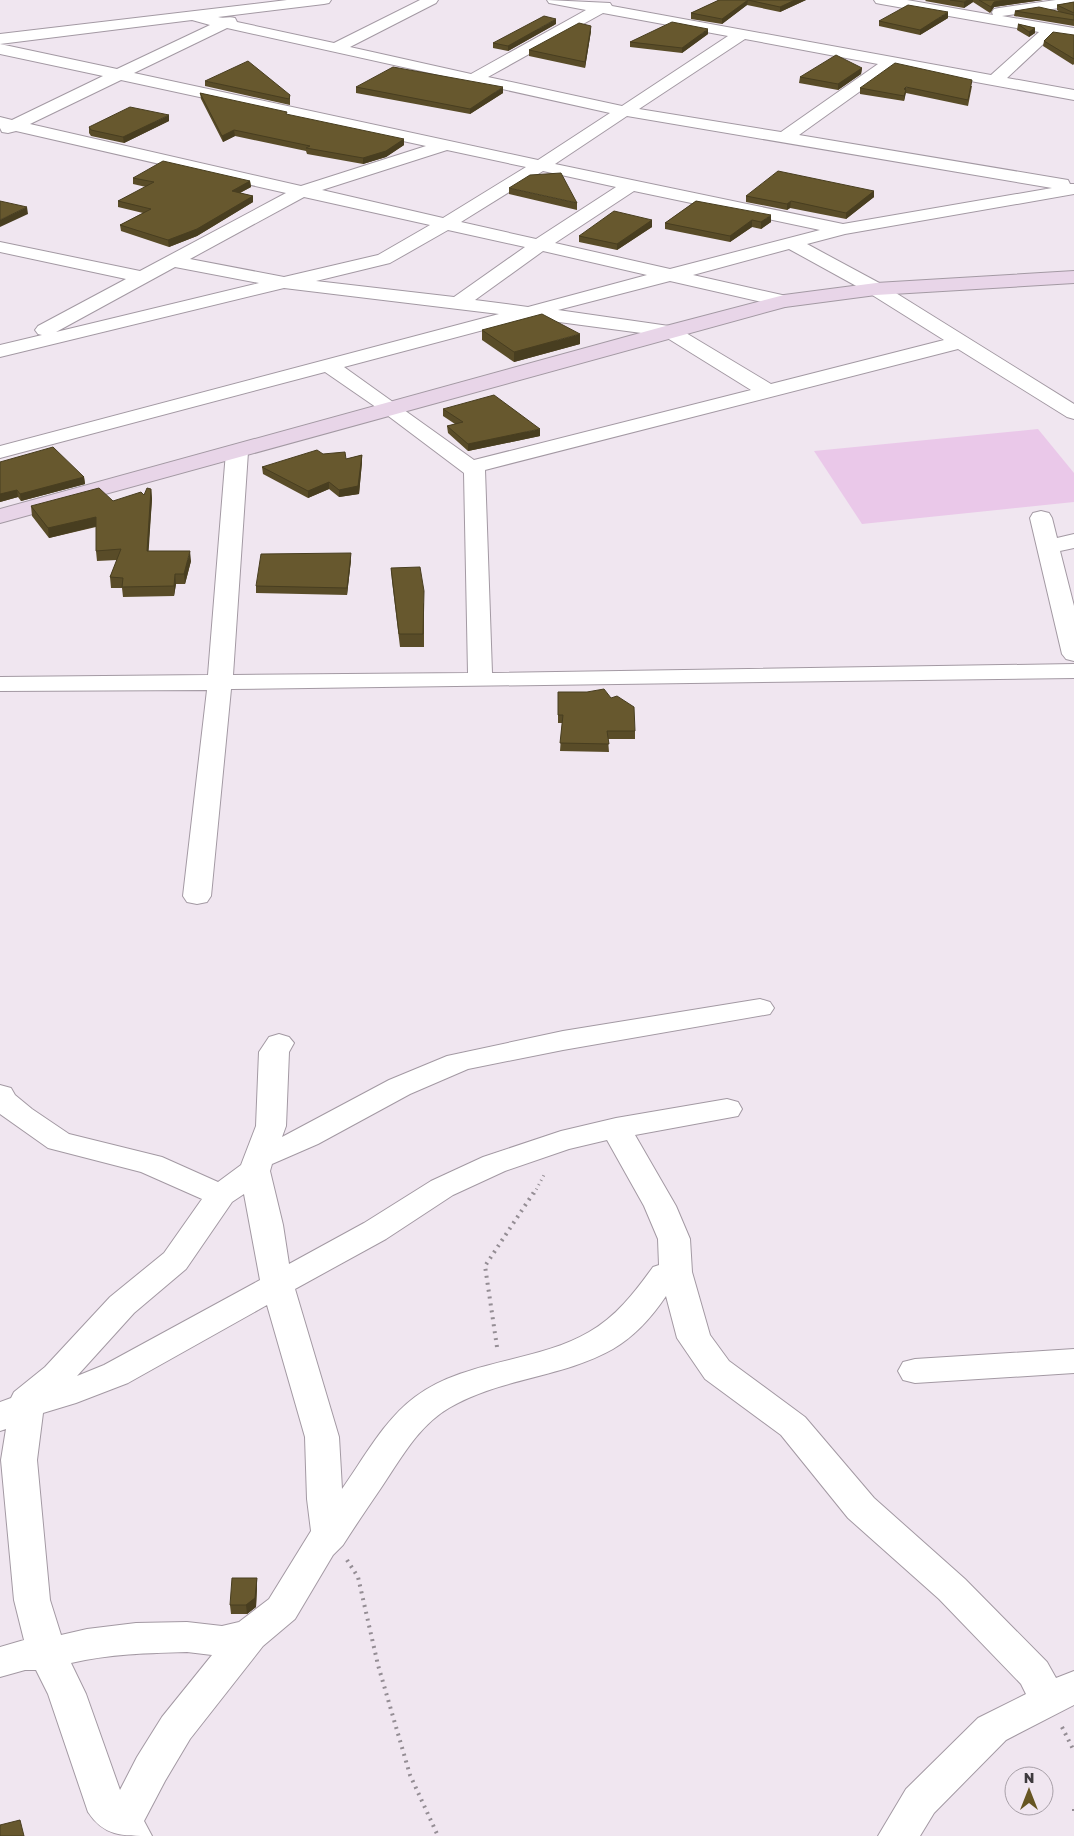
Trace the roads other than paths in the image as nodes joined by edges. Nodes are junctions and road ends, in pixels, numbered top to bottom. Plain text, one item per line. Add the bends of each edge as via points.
1 (324, 0) edge
2 (430, 0) edge
3 (554, 0) edge
4 (615, 0) edge
5 (881, 0) edge
6 (1074, 2) edge
7 (258, 8) junction
8 (600, 8) junction
9 (972, 15) junction
10 (192, 16) junction
11 (225, 23) junction
12 (1051, 29) junction
13 (1074, 33) edge
14 (741, 35) junction
15 (0, 38) edge
16 (336, 48) junction
17 (0, 49) edge
18 (891, 62) junction
19 (120, 75) junction
20 (473, 79) junction
21 (994, 81) junction
22 (1074, 95) edge
23 (624, 110) junction
24 (5, 127) edge
25 (785, 137) junction
26 (445, 145) junction
27 (540, 166) junction
28 (631, 186) junction
29 (1074, 187) edge
30 (302, 191) junction
31 (1055, 192) junction
32 (1074, 206) edge
33 (447, 224) junction
34 (844, 229) junction
35 (791, 243) junction
36 (540, 244) junction
37 (0, 247) edge
38 (173, 261) junction
39 (669, 275) junction
40 (143, 277) junction
41 (1074, 277) edge
42 (285, 283) junction
43 (876, 289) junction
44 (784, 302) junction
45 (458, 303) junction
46 (530, 312) junction
47 (669, 331) junction
48 (960, 342) junction
49 (7, 349) edge
50 (327, 366) junction
51 (768, 391) junction
52 (390, 408) junction
53 (1074, 413) edge
54 (0, 452) edge
55 (237, 452) junction
56 (470, 468) junction
57 (1041, 518) dead end
58 (0, 519) edge
59 (1074, 541) edge
60 (1048, 547) junction
61 (1074, 654) edge
62 (1074, 671) edge
63 (480, 680) junction
64 (220, 682) junction
65 (0, 684) edge
66 (197, 896) dead end
67 (760, 1008) dead end
68 (279, 1042) dead end
69 (0, 1094) edge
70 (727, 1109) dead end
71 (616, 1128) junction
72 (257, 1165) junction
73 (221, 1195) junction
74 (676, 1272) junction
75 (278, 1283) junction
76 (1074, 1361) edge
77 (916, 1371) dead end
78 (15, 1411) edge
79 (330, 1535) junction
80 (250, 1635) junction
81 (47, 1654) junction
82 (0, 1662) edge
83 (1061, 1694) edge
84 (128, 1830) edge
85 (898, 1836) edge

1 - 7 street
2 - 16 street
3 - 8 street
4 - 8 street
5 - 9 street
6 - 9 street
7 - 10 street
7 - 11 street
8 - 14 street
8 - 20 street
9 - 12 street
10 - 11 street
10 - 15 street
11 - 16 street
11 - 19 street
12 - 13 street
12 - 21 street
14 - 18 street
14 - 23 street
16 - 20 street
17 - 19 street
18 - 21 street
18 - 25 street
19 - 24 street
19 - 26 street
20 - 23 street
21 - 22 street
23 - 25 street
23 - 27 street
24 - 30 street
25 - 29 street
26 - 27 street
26 - 30 street
27 - 28 street
27 - 33 street
28 - 34 street
28 - 36 street
29 - 31 street
30 - 33 street
30 - 38 street
31 - 32 street
31 - 34 street
33 - 36 street
33 - 42 street via 384,259
34 - 35 street
35 - 39 street
35 - 43 street
36 - 39 street
36 - 45 street
37 - 40 street
38 - 40 street
38 - 42 street
39 - 44 street
39 - 46 street
40 - 49 street
41 - 43 street
42 - 45 street
42 - 49 street
43 - 44 street
43 - 48 street
44 - 47 street
45 - 46 street
46 - 47 street
46 - 50 street
47 - 51 street
47 - 52 street
48 - 51 street
48 - 53 street
50 - 52 street
50 - 54 street
51 - 56 street
52 - 55 street
52 - 56 street
55 - 58 street
55 - 64 street
56 - 63 street via 475,471
57 - 60 street
59 - 60 street
60 - 61 street
62 - 63 street
63 - 64 street
64 - 65 street
64 - 66 street
67 - 72 street via 606,1031 447,1066 407,1083
68 - 72 street via 274,1052 272,1126
69 - 73 street via 2,1100 20,1116 58,1141 151,1164
70 - 71 street
71 - 74 street via 660,1206 674,1239
71 - 75 street via 494,1164 442,1188 375,1231
72 - 73 street
72 - 75 street
73 - 78 street via 175,1261 122,1305 56,1376
74 - 79 street via 664,1276 645,1305 618,1329 590,1347 499,1373 436,1400 405,1426
74 - 83 street via 694,1338 716,1370 793,1426 861,1508 952,1589 1034,1673
75 - 78 street via 116,1374
75 - 79 street via 322,1437
76 - 77 street
78 - 81 street via 32,1600
79 - 80 street via 320,1545 282,1609
80 - 81 street via 222,1641 187,1637 136,1638 87,1644
80 - 84 street via 176,1728 151,1768
81 - 82 street
81 - 84 street via 66,1694 108,1812
83 - 85 street via 992,1729 920,1801

